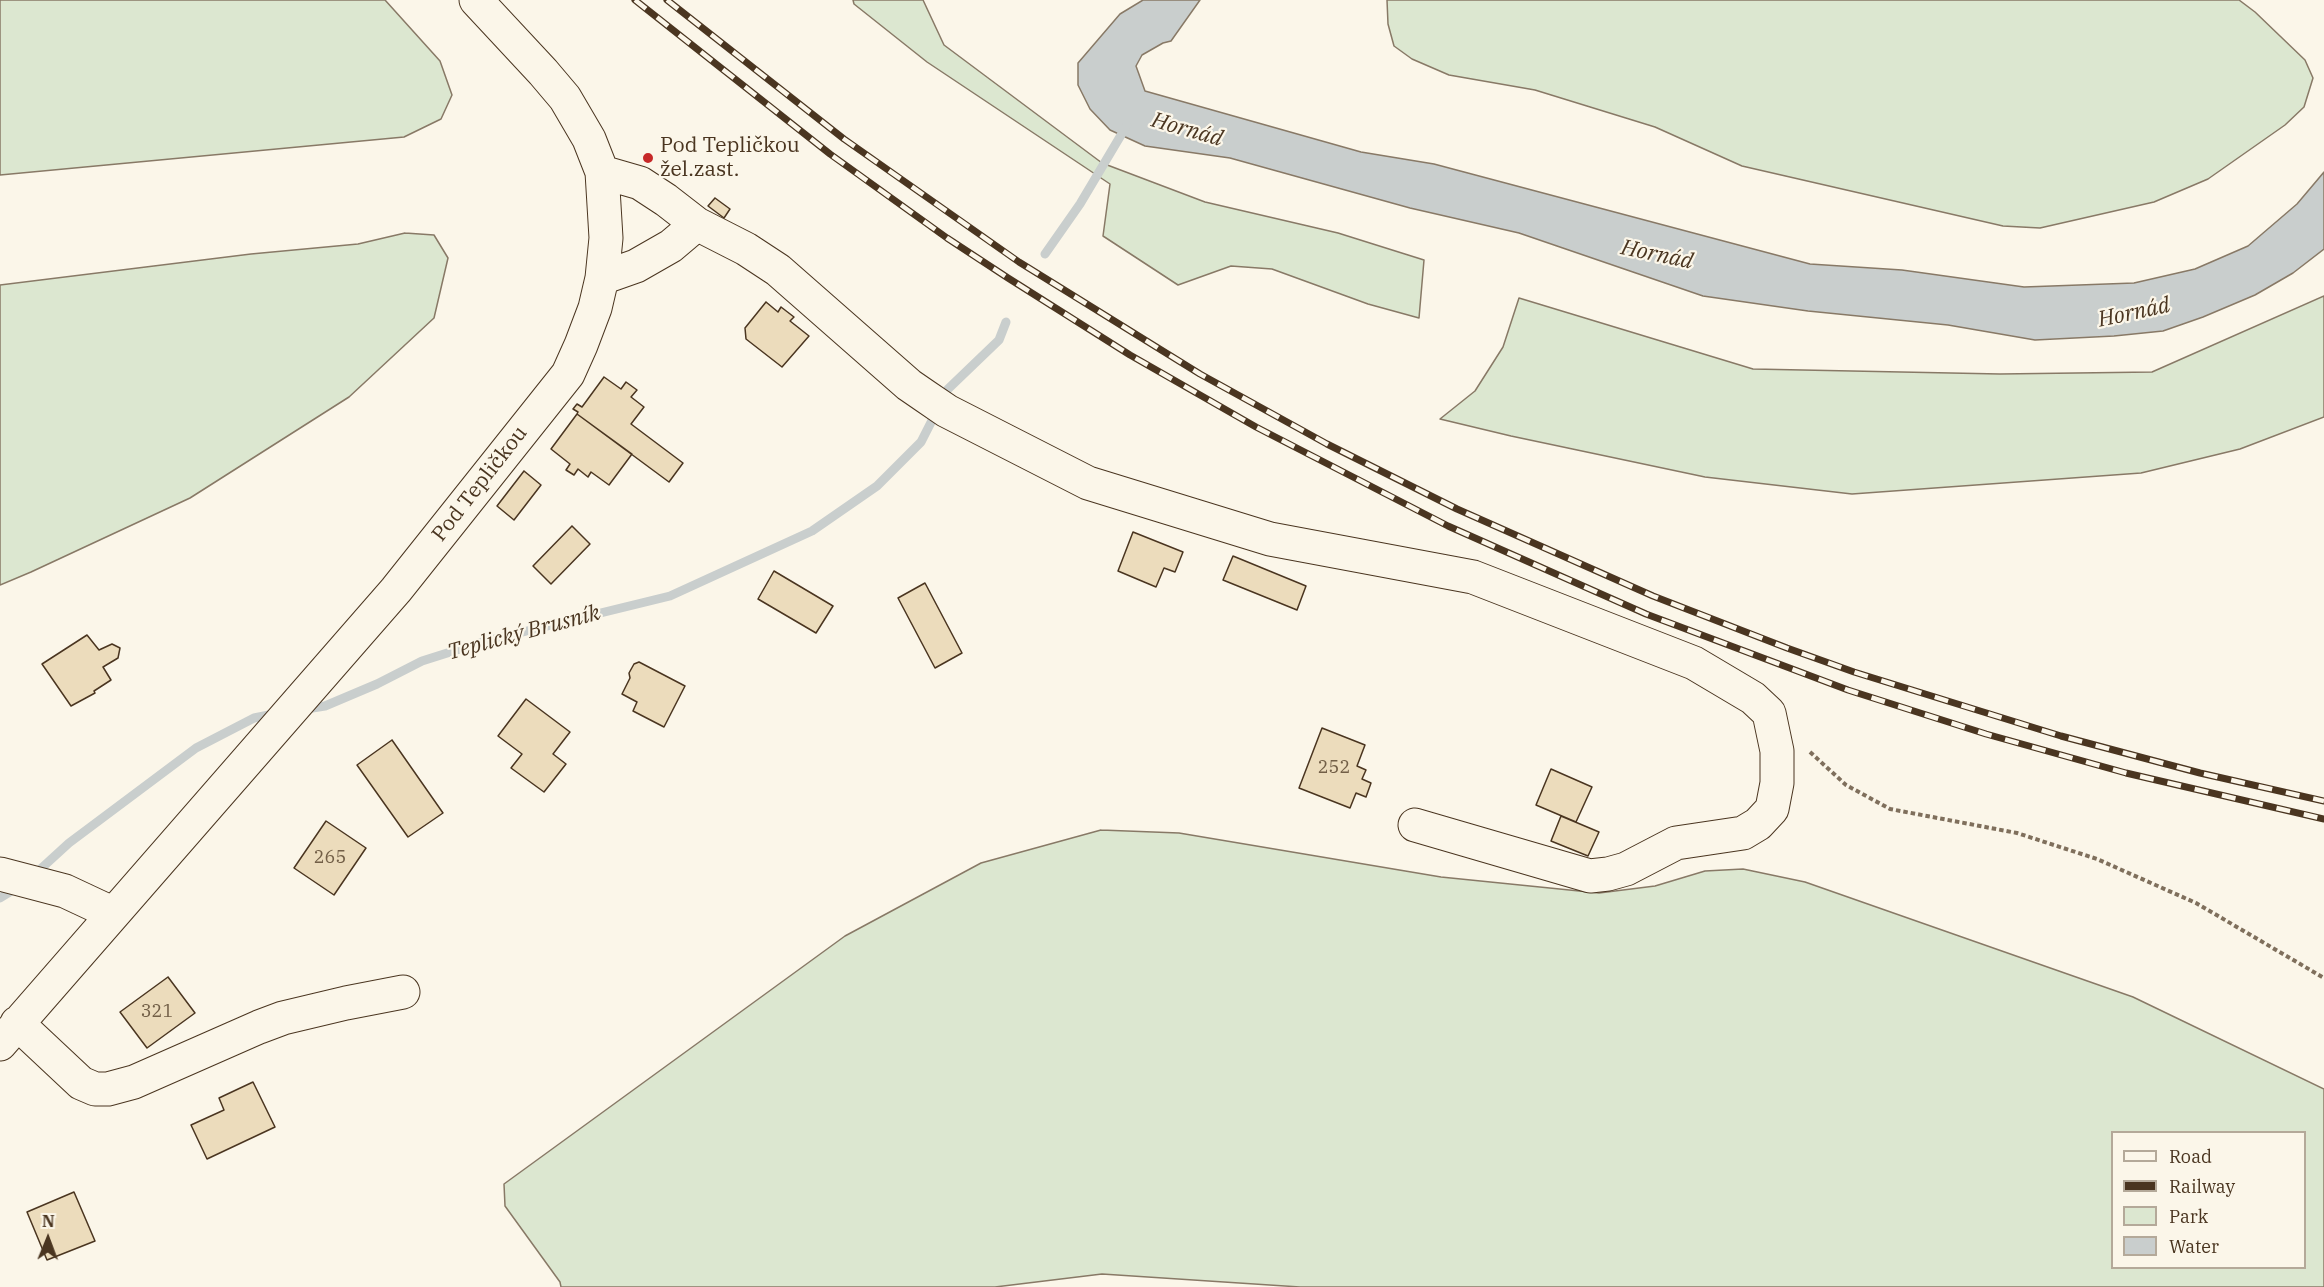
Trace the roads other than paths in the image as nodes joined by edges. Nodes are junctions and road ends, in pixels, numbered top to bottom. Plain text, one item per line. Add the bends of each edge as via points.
1 (476, 0) edge
2 (602, 172) junction
3 (698, 224) junction
4 (602, 278) junction
5 (1415, 825) dead end
6 (1, 874) edge
7 (112, 913) junction
8 (403, 992) dead end
9 (9, 1034) edge

1 - 2 street, Pod Tepličkou via 565,98
2 - 3 street via 640,183
2 - 4 street, Pod Tepličkou via 606,238
3 - 4 street via 645,261
3 - 5 street via 778,270 909,385 936,403 1088,483 1270,539 1473,578 1694,663 1753,698 1769,713 1777,751 1772,809 1743,833 1676,843 1626,869 1590,876
4 - 7 street, Pod Tepličkou via 595,308 568,374 396,590
6 - 7 street via 65,891
7 - 9 street, Pod Tepličkou
8 - 9 street via 283,1018 134,1082 108,1089 81,1083

